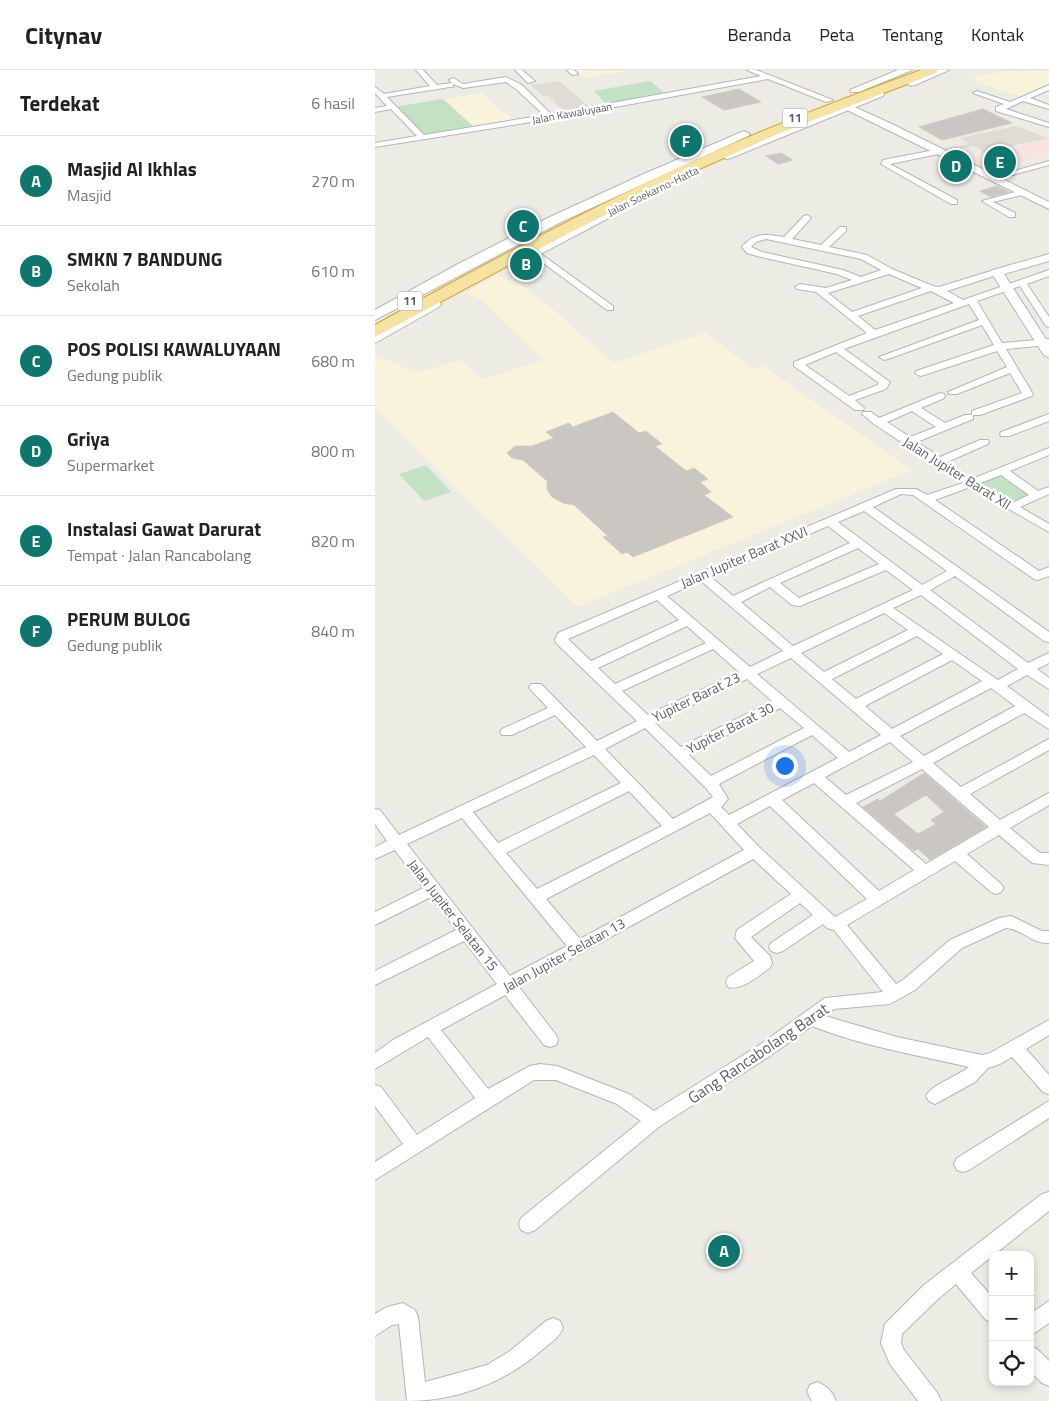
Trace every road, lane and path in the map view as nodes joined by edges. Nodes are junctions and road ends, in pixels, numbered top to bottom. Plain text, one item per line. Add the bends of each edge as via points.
1 (419, 70) edge
2 (518, 70) edge
3 (750, 70) edge
4 (907, 70) edge
5 (918, 70) edge
6 (932, 70) edge
7 (944, 70) edge
8 (769, 77) junction
9 (531, 81) dead end
10 (435, 87) junction
11 (888, 88) junction
12 (375, 89) edge
13 (1047, 89) edge
14 (977, 93) dead end
15 (382, 96) junction
16 (1022, 98) junction
17 (829, 100) junction
18 (1010, 104) junction
19 (391, 107) junction
20 (848, 107) junction
21 (1049, 107) edge
22 (375, 110) edge
23 (550, 117) junction
24 (1049, 125) edge
25 (423, 138) junction
26 (375, 145) edge
27 (940, 151) junction
28 (1049, 163) edge
29 (683, 167) junction
30 (994, 178) junction
31 (1023, 192) junction
32 (955, 202) dead end
33 (1049, 206) edge
34 (596, 210) junction
35 (1012, 215) dead end
36 (807, 218) dead end
37 (843, 229) dead end
38 (786, 240) junction
39 (824, 247) junction
40 (534, 252) junction
41 (856, 254) junction
42 (1048, 258) edge
43 (1033, 263) junction
44 (889, 271) junction
45 (839, 272) junction
46 (1049, 273) edge
47 (997, 274) junction
48 (861, 280) junction
49 (1022, 283) junction
50 (800, 287) dead end
51 (934, 289) junction
52 (1007, 289) junction
53 (823, 291) junction
54 (967, 302) junction
55 (610, 308) dead end
56 (853, 313) junction
57 (375, 316) edge
58 (375, 321) edge
59 (985, 321) junction
60 (1049, 324) edge
61 (375, 332) edge
62 (878, 333) junction
63 (375, 339) edge
64 (1045, 342) edge
65 (1001, 346) junction
66 (836, 348) junction
67 (1049, 354) edge
68 (884, 357) dead end
69 (1014, 368) junction
70 (920, 373) dead end
71 (953, 392) dead end
72 (938, 397) dead end
73 (847, 400) junction
74 (914, 408) junction
75 (863, 411) joint
76 (1049, 417) edge
77 (878, 422) junction
78 (944, 427) junction
79 (1005, 434) dead end
80 (908, 442) junction
81 (984, 442) dead end
82 (1049, 451) edge
83 (938, 462) junction
84 (1002, 470) junction
85 (971, 483) junction
86 (1049, 490) edge
87 (1037, 495) junction
88 (926, 499) junction
89 (865, 506) junction
90 (1012, 507) junction
91 (829, 521) junction
92 (1049, 529) edge
93 (859, 543) junction
94 (887, 565) junction
95 (956, 571) junction
96 (1044, 573) edge
97 (701, 575) junction
98 (771, 582) junction
99 (922, 590) junction
100 (657, 594) junction
101 (733, 601) junction
102 (883, 607) junction
103 (687, 621) junction
104 (917, 631) junction
105 (1049, 638) edge
106 (714, 644) junction
107 (792, 652) junction
108 (953, 655) junction
109 (1049, 657) edge
110 (590, 667) junction
111 (1027, 668) junction
112 (748, 673) junction
113 (824, 678) junction
114 (995, 684) junction
115 (1049, 685) edge
116 (536, 687) dead end
117 (614, 690) junction
118 (781, 702) junction
119 (856, 705) junction
120 (1025, 707) junction
121 (557, 708) junction
122 (645, 722) junction
123 (1049, 724) edge
124 (813, 729) junction
125 (507, 732) dead end
126 (890, 735) junction
127 (1049, 744) edge
128 (595, 748) junction
129 (679, 754) junction
130 (847, 758) junction
131 (923, 763) junction
132 (815, 776) junction
133 (710, 783) junction
134 (631, 784) junction
135 (959, 794) junction
136 (773, 798) junction
137 (1049, 798) edge
138 (845, 802) junction
139 (712, 806) junction
140 (464, 811) junction
141 (375, 814) edge
142 (728, 822) junction
143 (671, 826) junction
144 (1001, 827) junction
145 (398, 842) junction
146 (754, 851) junction
147 (495, 852) junction
148 (375, 853) edge
149 (956, 853) junction
150 (1049, 859) edge
151 (925, 871) junction
152 (996, 888) dead end
153 (434, 889) junction
154 (801, 895) junction
155 (536, 897) junction
156 (877, 899) junction
157 (375, 919) edge
158 (830, 920) junction
159 (467, 932) junction
160 (1049, 937) edge
161 (777, 947) dead end
162 (579, 948) junction
163 (375, 978) edge
164 (734, 982) dead end
165 (508, 986) junction
166 (894, 994) junction
167 (811, 1018) junction
168 (1049, 1027) edge
169 (431, 1029) junction
170 (550, 1040) dead end
171 (1015, 1048) junction
172 (375, 1062) edge
173 (982, 1062) junction
174 (1049, 1087) edge
175 (375, 1092) edge
176 (935, 1096) dead end
177 (487, 1101) junction
178 (1049, 1109) edge
179 (654, 1121) junction
180 (415, 1146) junction
181 (963, 1164) dead end
182 (375, 1172) edge
183 (1049, 1200) edge
184 (528, 1224) dead end
185 (958, 1272) junction
186 (989, 1308) edge
187 (1049, 1311) edge
188 (1034, 1323) edge
189 (375, 1326) edge
190 (553, 1328) dead end
191 (1034, 1360) edge
192 (1049, 1376) edge
193 (416, 1398) edge
194 (931, 1401) edge

1 - 10 street
2 - 9 street
3 - 8 street
4 - 17 main road, Jalan Soekarno-Hatta
5 - 29 highway, Jalan Soekarno-Hatta / 11
6 - 11 highway, Jalan Soekarno-Hatta / 11
7 - 11 main road, Jalan Soekarno-Hatta
8 - 17 street
8 - 23 street, Jalan Kawaluyaan
10 - 15 street
10 - 23 street via 506,79
11 - 20 main road, Jalan Soekarno-Hatta
11 - 29 highway, Jalan Soekarno-Hatta / 11
12 - 15 street
13 - 16 street
14 - 18 street
15 - 19 street
16 - 18 street
16 - 21 street
17 - 29 main road, Jalan Soekarno-Hatta
18 - 24 street via 999,109
19 - 22 street
19 - 25 street
20 - 27 street
20 - 34 main road, Jalan Soekarno-Hatta
23 - 25 street, Jalan Kawaluyaan
25 - 26 street, Jalan Kawaluyaan
27 - 30 street
27 - 32 street via 885,164
28 - 30 street
29 - 34 highway, Jalan Soekarno-Hatta / 11
30 - 31 street
31 - 33 street
31 - 35 street via 986,201
34 - 40 main road, Jalan Soekarno-Hatta
34 - 57 main road, Jalan Soekarno-Hatta via 447,275
34 - 58 highway, Jalan Soekarno-Hatta / 11 via 445,282
34 - 61 highway, Jalan Soekarno-Hatta / 11
36 - 38 street
37 - 39 street
38 - 39 street
38 - 45 street via 760,237 746,247 751,252
39 - 41 street
40 - 55 street
40 - 63 main road, Jalan Soekarno-Hatta
41 - 44 street
41 - 45 street
42 - 43 street
43 - 46 street
43 - 47 street
44 - 48 street
44 - 51 street
45 - 48 street
46 - 49 street
47 - 51 street
47 - 52 street
48 - 53 street
49 - 52 street
49 - 60 street
50 - 53 street
51 - 54 street
51 - 56 street
52 - 54 street
52 - 64 street
53 - 56 street
54 - 59 street
54 - 62 street
56 - 62 street
59 - 65 street
59 - 68 street
62 - 66 street
64 - 65 street
64 - 67 street
65 - 69 street
65 - 70 street
66 - 73 street via 885,382
66 - 73 street via 797,364
69 - 71 street
69 - 78 street via 1027,395
72 - 74 street
73 - 75 street
74 - 77 street
74 - 78 street
75 - 77 street, Jalan Jupiter Barat XII
76 - 79 street
77 - 80 street, Jalan Jupiter Barat XII
78 - 80 street
80 - 83 street, Jalan Jupiter Barat XII
81 - 83 street
82 - 84 street
83 - 85 street, Jalan Jupiter Barat XII
84 - 85 street
84 - 87 street
85 - 88 street
85 - 90 street, Jalan Jupiter Barat XII
86 - 87 street
87 - 90 street
88 - 89 street, Jalan Jupiter Barat XXVI via 916,492 900,491
88 - 96 street
89 - 91 street, Jalan Jupiter Barat XXVI
89 - 95 street
90 - 92 street, Jalan Jupiter Barat XII
91 - 93 street
91 - 97 street, Jalan Jupiter Barat XXVI
93 - 94 street
93 - 98 street
94 - 98 street via 800,602
94 - 99 street
95 - 99 street, Yupiter Barat 23
95 - 105 street
97 - 100 street, Jalan Jupiter Barat XXVI
97 - 101 street
98 - 101 street
99 - 102 street, Yupiter Barat 23
99 - 111 street
100 - 103 street
100 - 110 street, Jalan Jupiter Barat XXVI via 563,636 561,640
101 - 107 street
102 - 104 street
102 - 107 street, Yupiter Barat 23
103 - 106 street
103 - 110 street
104 - 108 street
104 - 113 street
106 - 112 street
106 - 117 street
107 - 112 street, Yupiter Barat 23
107 - 113 street
108 - 114 street
108 - 119 street
109 - 111 street
110 - 117 street
111 - 114 street
111 - 115 street
112 - 118 street
112 - 122 street, Yupiter Barat 23
113 - 119 street
114 - 120 street
114 - 126 street
116 - 121 street
117 - 122 street
118 - 124 street
118 - 129 street, Yupiter Barat 30
119 - 126 street
120 - 123 street
120 - 131 street
121 - 125 street
121 - 128 street
122 - 128 street, Yupiter Barat 23
122 - 129 street
124 - 130 street
124 - 133 street
126 - 130 street
126 - 131 street
127 - 135 street
128 - 134 street
128 - 140 street, Yupiter Barat 23
129 - 133 street
130 - 132 street
131 - 135 street
131 - 138 street
132 - 136 street
132 - 138 street
133 - 139 street via 721,799
134 - 143 street
134 - 147 street
135 - 144 street
136 - 142 street
136 - 156 street
137 - 144 street
138 - 151 street
139 - 142 street
139 - 143 street
140 - 145 street, Yupiter Barat 23
140 - 147 street
141 - 145 street, Jalan Jupiter Selatan 15
142 - 146 street
143 - 155 street
144 - 149 street
144 - 150 street via 1037,859
145 - 148 street, Yupiter Barat 23
145 - 153 street, Jalan Jupiter Selatan 15
146 - 154 street
146 - 162 street, Jalan Jupiter Selatan 13
147 - 155 street
149 - 151 street
149 - 152 street
151 - 156 street
153 - 157 street
153 - 159 street, Jalan Jupiter Selatan 15
154 - 158 street
154 - 164 street via 743,934 764,963
155 - 162 street
156 - 158 street
158 - 161 street
158 - 166 street
159 - 163 street
159 - 165 street, Jalan Jupiter Selatan 15
160 - 166 street, Gang Rancabolang Barat via 1040,937 1013,921 1005,922 956,944
162 - 165 street, Jalan Jupiter Selatan 13
165 - 169 street, Jalan Jupiter Selatan 13
165 - 170 street, Jalan Jupiter Selatan 15
166 - 167 street, Gang Rancabolang Barat via 884,999 831,1003
167 - 173 street via 897,1044
167 - 179 street, Gang Rancabolang Barat
168 - 171 street
169 - 172 street, Jalan Jupiter Selatan 13
169 - 177 street
171 - 173 street
171 - 174 street
173 - 176 street via 974,1074
175 - 180 street
177 - 179 street via 522,1078 540,1071 623,1098
177 - 180 street
178 - 181 street
179 - 184 street, Gang Rancabolang Barat
180 - 182 street
183 - 185 street
185 - 186 street
185 - 194 street via 918,1304 892,1331 891,1343 897,1356
187 - 188 street
189 - 193 street via 397,1313 408,1318
190 - 193 street via 494,1372
191 - 192 street

